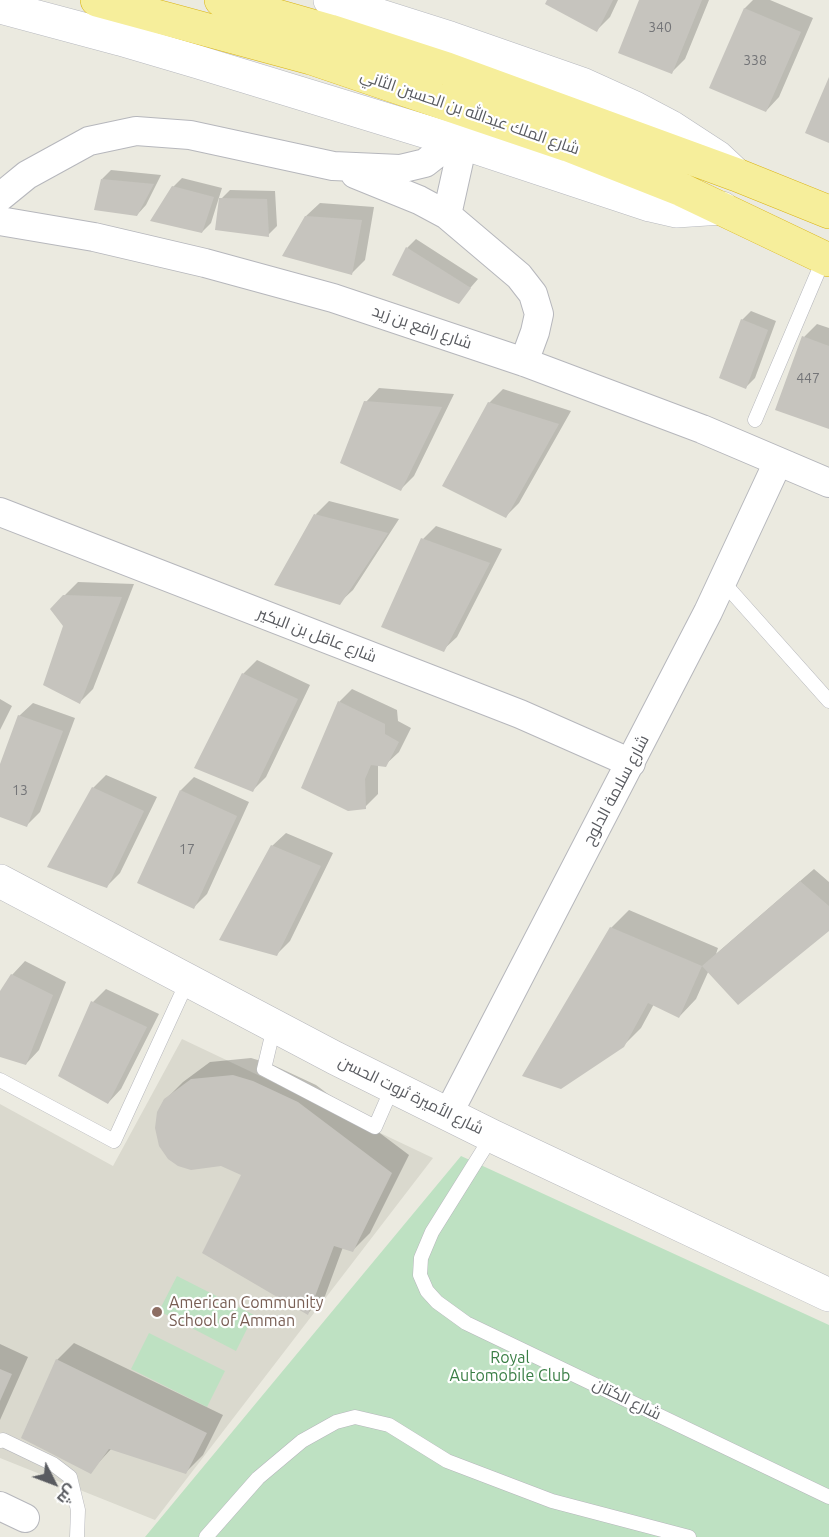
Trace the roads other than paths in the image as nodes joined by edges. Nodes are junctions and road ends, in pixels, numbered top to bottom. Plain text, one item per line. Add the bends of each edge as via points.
1 (98, 0) edge
2 (221, 0) edge
3 (330, 0) edge
4 (0, 7) edge
5 (573, 130) junction
6 (458, 142) junction
7 (333, 166) junction
8 (736, 175) junction
9 (0, 197) edge
10 (722, 208) junction
11 (829, 212) edge
12 (447, 215) junction
13 (0, 220) edge
14 (827, 259) edge
15 (524, 362) junction
16 (755, 420) dead end
17 (778, 462) junction
18 (829, 483) edge
19 (0, 512) edge
20 (722, 581) junction
21 (829, 701) edge
22 (631, 763) junction
23 (0, 881) edge
24 (189, 980) junction
25 (275, 1025) junction
26 (0, 1080) edge
27 (393, 1086) junction
28 (448, 1114) junction
29 (492, 1136) junction
30 (829, 1294) edge
31 (0, 1441) edge
32 (829, 1497) edge
33 (0, 1506) edge
34 (25, 1518) dead end
35 (76, 1537) edge
36 (206, 1537) edge
37 (689, 1537) edge

1 - 5 highway, شارع الملك عبدالله بن الحسين الثاني
2 - 5 highway, شارع الملك عبدالله بن الحسين الثاني via 447,69
3 - 8 main road via 592,89 694,140
4 - 6 main road via 131,42
5 - 8 highway, شارع الملك عبدالله بن الحسين الثاني
5 - 10 highway, شارع الملك عبدالله بن الحسين الثاني
6 - 7 street via 425,163 400,169
6 - 10 main road via 650,205 676,211
6 - 12 street
7 - 9 street via 190,135 136,131 89,141 27,175
7 - 12 street
8 - 11 highway, شارع الملك عبدالله بن الحسين الثاني
10 - 14 highway, شارع الملك عبدالله بن الحسين الثاني
12 - 15 street via 519,276 533,294 539,314
13 - 15 street, شارع رافع بن زيد via 216,266 333,298
14 - 16 lane
15 - 17 street, شارع رافع بن زيد
17 - 18 street, شارع رافع بن زيد
17 - 20 street, شارع سلامة الدلوح
19 - 22 street, شارع عاقل بن البكير via 500,705
20 - 21 lane
20 - 22 street, شارع سلامة الدلوح
22 - 28 street, شارع سلامة الدلوح
23 - 24 main road, شارع الأميرة ثروت الحسن
24 - 25 main road, شارع الأميرة ثروت الحسن
24 - 26 lane via 114,1141
25 - 27 main road, شارع الأميرة ثروت الحسن
25 - 27 lane via 264,1069 375,1127
27 - 28 main road, شارع الأميرة ثروت الحسن
28 - 29 main road, شارع الأميرة ثروت الحسن
29 - 30 main road, شارع الأميرة ثروت الحسن
29 - 32 lane, شارع الكتان via 432,1232 421,1258 420,1275 437,1302 466,1323
31 - 35 lane via 53,1464 70,1477 78,1510
33 - 34 street
36 - 37 lane via 258,1478 302,1441 336,1422 355,1417 389,1425 447,1461 552,1500

